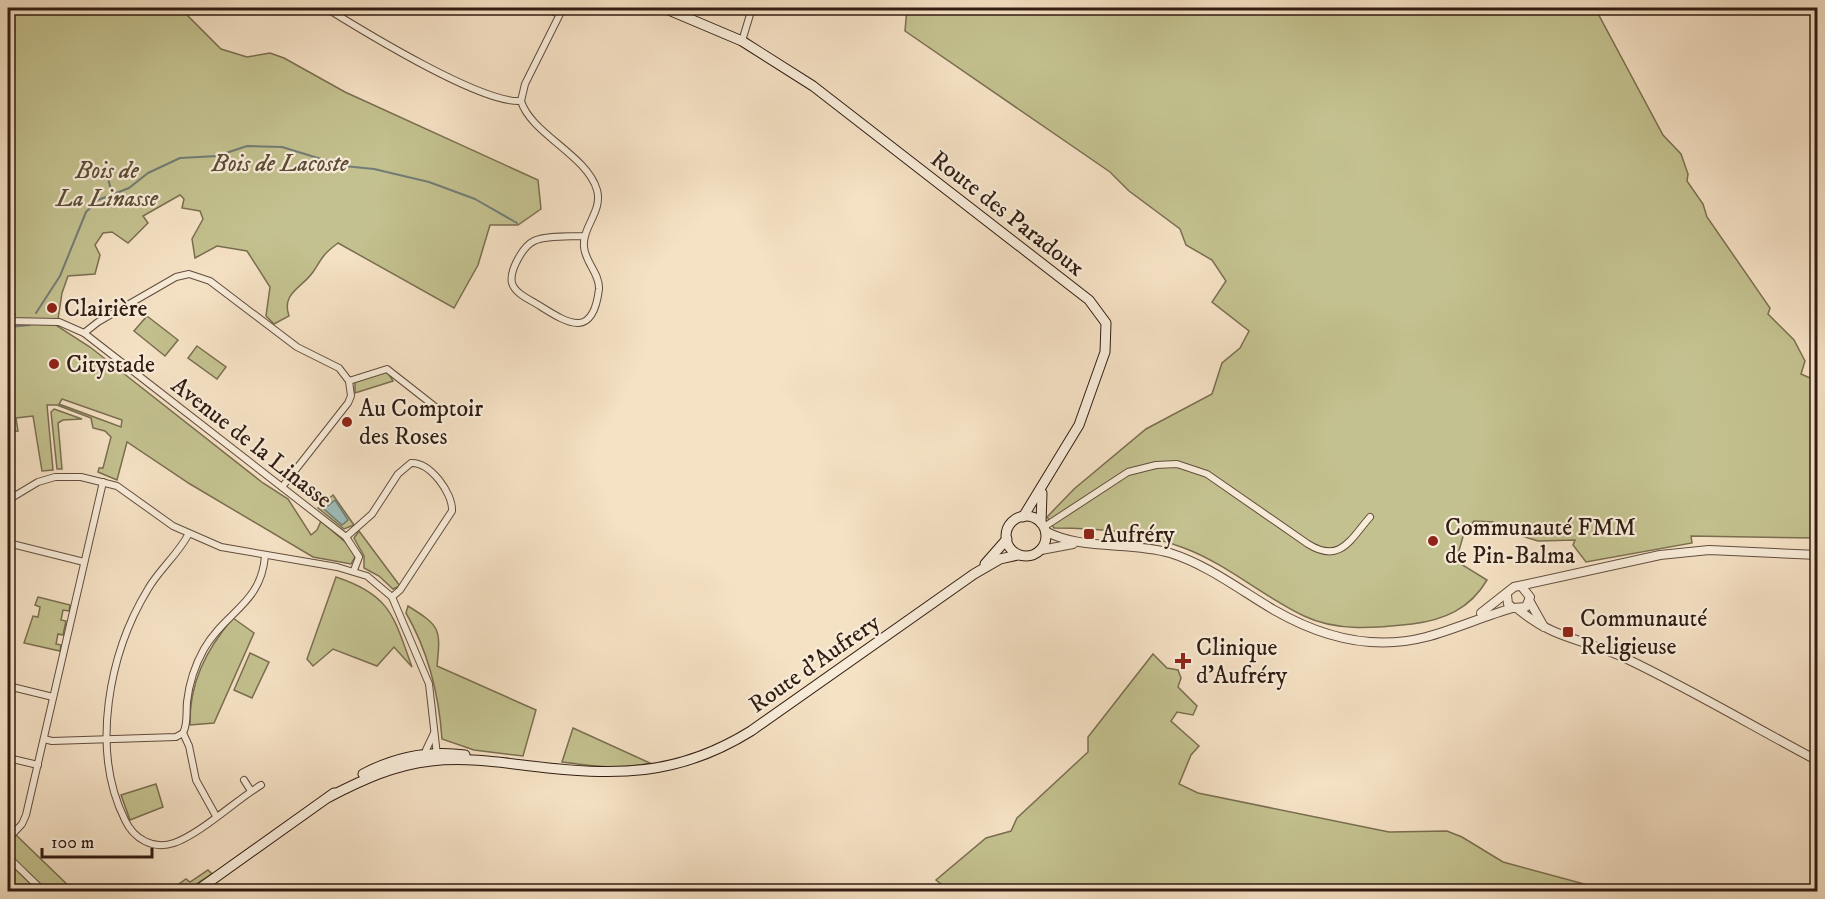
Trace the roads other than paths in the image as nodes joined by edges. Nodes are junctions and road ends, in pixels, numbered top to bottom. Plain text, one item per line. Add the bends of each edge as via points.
1 (326, 8) edge
2 (546, 8) edge
3 (563, 8) edge
4 (664, 8) edge
5 (752, 8) edge
6 (559, 14) junction
7 (742, 41) junction
8 (521, 101) junction
9 (584, 236) junction
10 (8, 321) edge
11 (84, 333) junction
12 (350, 381) junction
13 (438, 409) dead end
14 (1047, 478) junction
15 (103, 482) junction
16 (282, 487) junction
17 (8, 500) edge
18 (1023, 517) junction
19 (1370, 517) dead end
20 (1044, 527) junction
21 (188, 535) junction
22 (346, 537) junction
23 (1007, 539) junction
24 (1088, 542) junction
25 (8, 543) edge
26 (1041, 550) junction
27 (1018, 555) junction
28 (1818, 555) edge
29 (266, 556) junction
30 (84, 562) junction
31 (354, 570) junction
32 (974, 574) junction
33 (1559, 576) junction
34 (1522, 586) junction
35 (1507, 595) junction
36 (392, 597) junction
37 (1530, 600) junction
38 (1516, 609) junction
39 (1474, 619) junction
40 (1544, 627) junction
41 (8, 686) edge
42 (53, 697) junction
43 (183, 733) junction
44 (434, 733) junction
45 (44, 739) junction
46 (108, 739) junction
47 (432, 756) junction
48 (8, 758) edge
49 (1818, 761) edge
50 (38, 765) junction
51 (244, 780) dead end
52 (261, 785) dead end
53 (252, 791) junction
54 (216, 816) junction
55 (8, 839) edge
56 (8, 857) edge
57 (8, 888) edge
58 (11, 891) edge
59 (44, 891) edge
60 (195, 891) edge

1 - 8 street via 471,87 501,99
2 - 6 street
3 - 6 street
4 - 7 main road, Route des Paradoux
5 - 7 street
6 - 8 street via 525,84
7 - 14 main road, Route des Paradoux via 835,101 1089,300 1103,316 1107,342 1095,385 1071,442
8 - 9 street via 529,119 556,140 594,184 597,208
9 - 9 street via 585,255 597,277 598,291 590,316 582,323 571,324 518,292 512,284 512,273 534,241
10 - 11 street, Avenue de la Linasse via 59,322
11 - 12 street via 176,277 189,274 199,276 297,346 339,368
11 - 16 street, Avenue de la Linasse
12 - 13 street via 387,369
12 - 16 street via 348,403
14 - 18 main road, Route des Paradoux
14 - 20 main road via 1040,505
15 - 17 street via 55,477
15 - 21 street via 123,490
15 - 30 street
16 - 22 street, Avenue de la Linasse
18 - 20 main road via 1030,517
18 - 23 main road via 1009,527
19 - 20 street via 1343,548 1326,552 1308,544 1207,474 1171,464 1128,472
20 - 24 street via 1057,537
20 - 26 main road via 1046,537
21 - 29 street via 221,547
21 - 46 street via 149,586 126,632 110,691
22 - 31 street, Avenue de la Linasse via 359,557
22 - 36 street via 372,514 398,474 411,463 425,466 450,496 452,511
23 - 27 main road
23 - 32 main road, Route d'Aufrery
24 - 26 street
24 - 39 street via 1154,549 1190,561 1298,623 1341,638 1403,641
25 - 30 street
26 - 27 main road via 1030,556
27 - 32 main road, Route d'Aufrery via 1000,559
28 - 33 street via 1684,551
29 - 31 street
29 - 43 street via 256,591 222,624 199,658 190,684
30 - 42 street
31 - 36 street via 378,582
32 - 47 main road, Route d'Aufrery via 751,731 715,751 668,767 603,773
33 - 34 street
33 - 37 street
34 - 35 street via 1514,587
34 - 37 street
35 - 38 street via 1508,604
35 - 39 street
36 - 44 street via 429,684
37 - 38 street
37 - 40 street
38 - 39 street
38 - 40 street
40 - 49 street via 1625,658
41 - 42 street
42 - 45 street
43 - 46 street
43 - 54 street via 196,780
44 - 47 street
44 - 47 street
45 - 46 street
45 - 50 street
46 - 54 street via 117,797 127,824 137,837 153,844 174,843
47 - 60 main road, Route d'Aufrery via 375,774 329,797
48 - 50 street
50 - 55 street via 25,820
51 - 53 street
52 - 53 street
53 - 54 street
56 - 59 street
57 - 58 street

